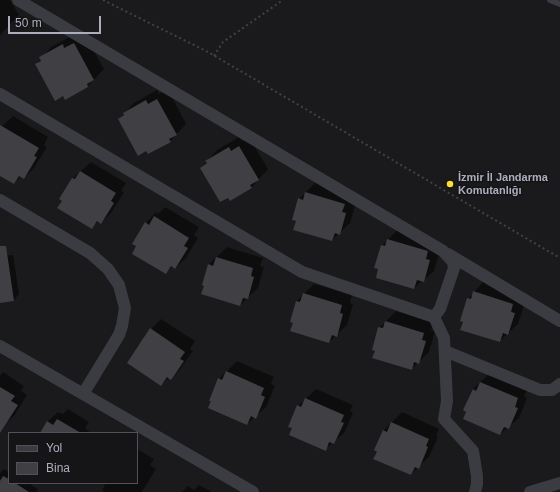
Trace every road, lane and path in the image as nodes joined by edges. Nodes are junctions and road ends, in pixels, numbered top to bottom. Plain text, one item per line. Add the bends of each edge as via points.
1 (18, 0) edge
2 (103, 0) edge
3 (283, 0) edge
4 (550, 0) edge
5 (560, 4) edge
6 (214, 56) junction
7 (0, 94) edge
8 (0, 200) edge
9 (443, 251) junction
10 (560, 258) edge
11 (434, 317) junction
12 (560, 321) edge
13 (0, 346) edge
14 (445, 351) junction
15 (560, 384) edge
16 (83, 394) junction
17 (560, 482) edge
18 (253, 492) edge
19 (475, 492) edge
20 (530, 492) edge

1 - 9 street
2 - 6 path
3 - 6 path via 223,42
4 - 5 lane
6 - 10 path
7 - 11 street via 302,272
8 - 16 street via 90,253 108,269 119,285 125,308 122,326
9 - 11 street via 453,262 454,268 440,309
9 - 12 street
11 - 14 street via 444,338
13 - 16 street
14 - 15 street via 540,390 552,390
14 - 19 street via 447,401 444,419 473,451 477,476
16 - 18 street
17 - 20 street

